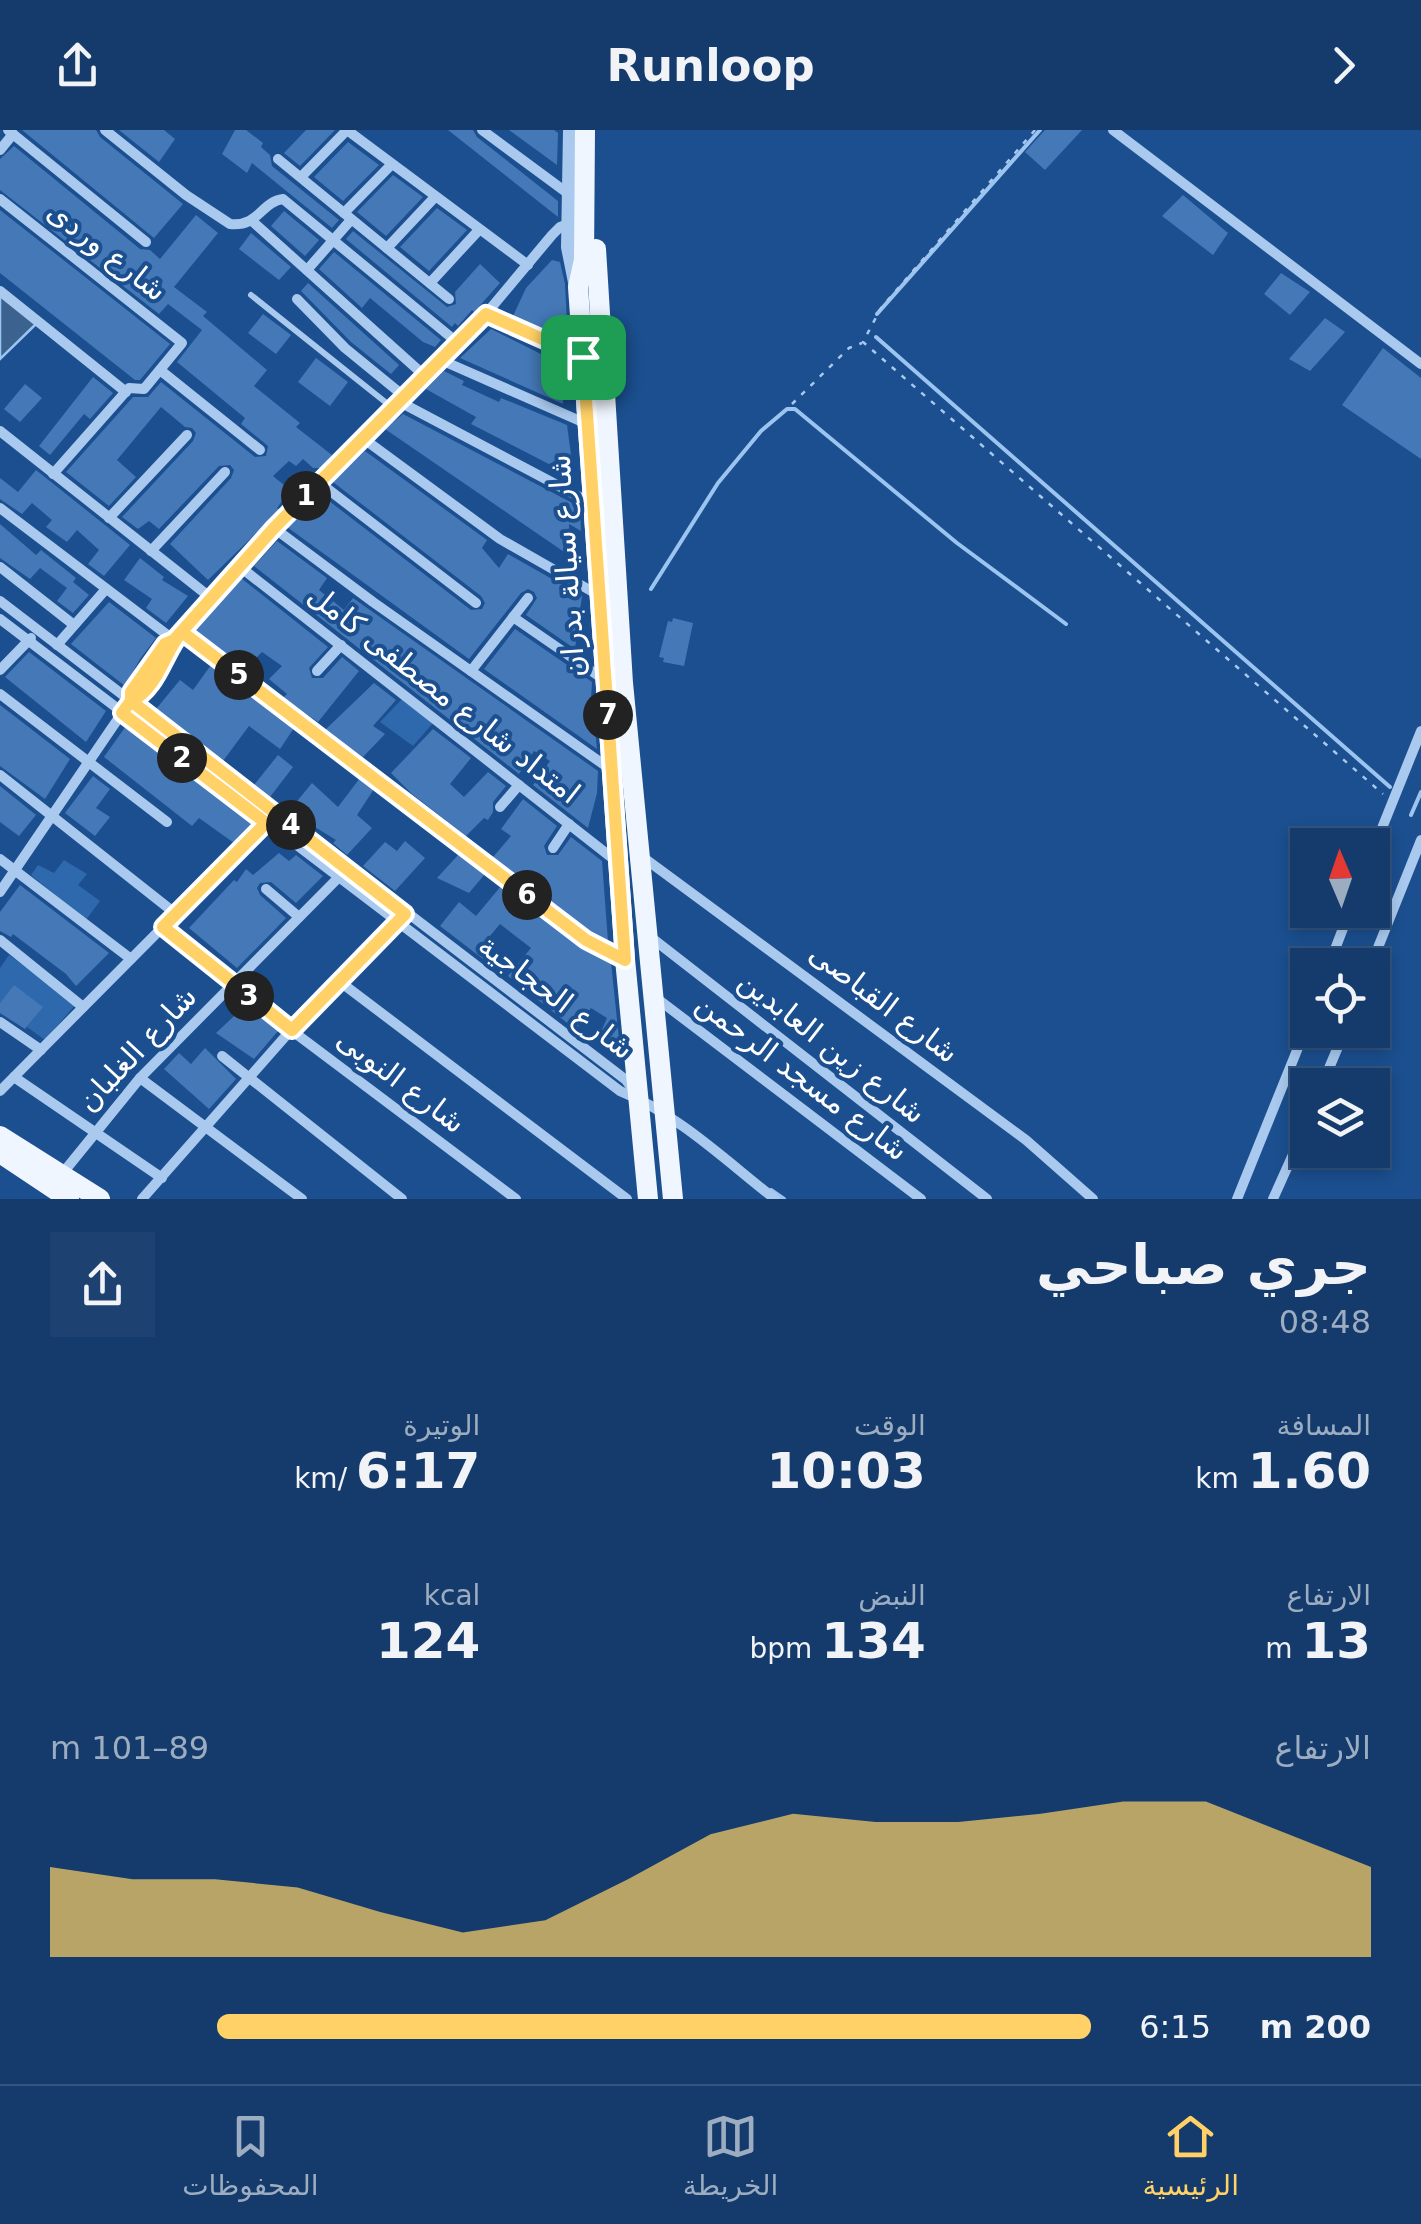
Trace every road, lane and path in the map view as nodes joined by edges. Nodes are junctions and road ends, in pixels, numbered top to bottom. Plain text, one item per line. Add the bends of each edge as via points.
1 (105, 130) edge
2 (346, 130) edge
3 (482, 130) edge
4 (598, 130) edge
5 (1034, 130) edge
6 (1113, 130) edge
7 (10, 132) edge
8 (572, 132) edge
9 (0, 150) edge
10 (278, 159) dead end
11 (391, 165) junction
12 (301, 178) junction
13 (570, 195) junction
14 (434, 198) junction
15 (0, 199) edge
16 (347, 217) junction
17 (252, 221) junction
18 (577, 222) junction
19 (478, 231) junction
20 (333, 241) junction
21 (146, 242) dead end
22 (387, 248) junction
23 (528, 265) junction
24 (307, 270) junction
25 (430, 283) junction
26 (0, 291) edge
27 (250, 294) dead end
28 (449, 298) dead end
29 (297, 299) dead end
30 (486, 314) junction
31 (863, 342) junction
32 (458, 343) junction
33 (583, 357) junction
34 (441, 360) junction
35 (1421, 364) edge
36 (160, 370) junction
37 (426, 376) junction
38 (126, 392) junction
39 (400, 403) junction
40 (792, 404) dead end
41 (588, 424) junction
42 (0, 431) edge
43 (187, 435) dead end
44 (364, 439) junction
45 (260, 450) dead end
46 (599, 467) junction
47 (226, 472) dead end
48 (53, 474) junction
49 (320, 484) junction
50 (593, 504) junction
51 (0, 508) edge
52 (109, 518) junction
53 (274, 528) junction
54 (152, 551) junction
55 (239, 566) junction
56 (0, 567) edge
57 (106, 588) junction
58 (600, 596) junction
59 (211, 598) junction
60 (528, 598) dead end
61 (0, 601) edge
62 (476, 602) dead end
63 (513, 617) junction
64 (0, 620) edge
65 (74, 626) junction
66 (38, 630) junction
67 (178, 636) junction
68 (28, 641) junction
69 (57, 645) junction
70 (341, 645) junction
71 (0, 670) edge
72 (317, 671) dead end
73 (471, 671) junction
74 (606, 681) junction
75 (0, 694) edge
76 (131, 701) junction
77 (122, 713) junction
78 (1421, 732) edge
79 (89, 761) junction
80 (612, 770) junction
81 (0, 774) edge
82 (519, 785) junction
83 (1392, 803) junction
84 (500, 808) dead end
85 (276, 813) junction
86 (52, 816) junction
87 (167, 822) dead end
88 (266, 823) junction
89 (569, 824) junction
90 (1382, 828) edge
91 (1421, 840) edge
92 (553, 848) dead end
93 (640, 855) junction
94 (0, 859) edge
95 (618, 862) junction
96 (15, 870) junction
97 (339, 877) junction
98 (266, 889) dead end
99 (0, 892) edge
100 (176, 914) junction
101 (299, 917) junction
102 (402, 918) junction
103 (163, 927) junction
104 (647, 934) junction
105 (0, 940) edge
106 (1378, 948) edge
107 (131, 959) junction
108 (625, 960) junction
109 (338, 981) junction
110 (233, 984) junction
111 (652, 994) junction
112 (84, 1007) junction
113 (0, 1022) edge
114 (292, 1030) junction
115 (1298, 1048) edge
116 (41, 1050) junction
117 (222, 1056) dead end
118 (250, 1076) junction
119 (14, 1077) junction
120 (140, 1078) junction
121 (0, 1091) edge
122 (637, 1096) junction
123 (664, 1113) junction
124 (206, 1126) junction
125 (94, 1132) junction
126 (2, 1148) edge
127 (1290, 1161) edge
128 (61, 1175) junction
129 (162, 1178) junction
130 (618, 1197) edge
131 (69, 1199) edge
132 (100, 1199) edge
133 (142, 1199) edge
134 (302, 1199) edge
135 (402, 1199) edge
136 (516, 1199) edge
137 (648, 1199) edge
138 (673, 1199) edge
139 (775, 1199) edge
140 (921, 1199) edge
141 (987, 1199) edge
142 (1093, 1199) edge
143 (1238, 1199) edge
144 (1273, 1199) edge

1 - 17 street via 220,220
2 - 11 street
2 - 12 street
3 - 13 street
4 - 46 main road, شارع سيالة بدران
5 - 31 path via 881,308
6 - 35 street
7 - 9 street
7 - 21 street
8 - 13 street, شارع سيالة بدران
8 - 18 main road, شارع سيالة بدران
10 - 12 street
11 - 14 street
11 - 16 street
12 - 16 street
13 - 18 street, شارع سيالة بدران
14 - 19 street
14 - 22 street
15 - 36 street, شارع وردى via 182,343
16 - 20 street
16 - 22 street
17 - 20 street via 283,199
17 - 24 street
18 - 23 street via 552,234
18 - 33 main road, شارع سيالة بدران via 584,260 578,287
19 - 23 street
19 - 25 street
20 - 24 street
20 - 32 street
22 - 25 street
23 - 30 street
24 - 37 street
25 - 28 street
26 - 38 street
27 - 39 lane
29 - 39 street
30 - 32 street
30 - 33 street
31 - 40 path via 848,348
31 - 83 path
32 - 34 street
33 - 41 main road, شارع سيالة بدران
34 - 37 street
34 - 41 street
36 - 38 street via 142,390 133,386
36 - 45 street
37 - 39 street
38 - 48 street
39 - 44 street
39 - 50 street
41 - 46 main road, شارع سيالة بدران
42 - 48 street
43 - 52 street
44 - 49 street
44 - 58 street via 500,539
46 - 50 main road, شارع سيالة بدران
46 - 93 main road, شارع سيالة بدران
47 - 54 street
48 - 52 street
49 - 53 street
49 - 62 street
50 - 58 main road, شارع سيالة بدران
51 - 57 street
52 - 54 street
53 - 55 street
53 - 73 street
54 - 59 street
55 - 59 street
55 - 70 street, امتداد شارع مصطفى كامل
56 - 65 street
57 - 65 street
57 - 67 street
58 - 74 main road, شارع سيالة بدران
59 - 67 street
60 - 63 street
61 - 66 street, شارع الحجاجية
63 - 73 street
63 - 74 street
64 - 68 street, شارع الحجاجية
65 - 69 street
66 - 68 street
66 - 69 street, شارع الحجاجية
67 - 76 street via 152,661
67 - 108 street via 586,940
68 - 71 street
68 - 77 street, شارع الحجاجية
69 - 76 street, شارع الحجاجية
70 - 72 street
70 - 82 street, امتداد شارع مصطفى كامل
73 - 80 street
74 - 80 main road, شارع سيالة بدران
75 - 79 street
76 - 77 street
76 - 85 street, شارع الحجاجية
77 - 79 street
77 - 88 street, شارع الحجاجية
78 - 83 street
79 - 86 street
79 - 87 street
80 - 95 main road, شارع سيالة بدران
81 - 86 street
82 - 84 street
82 - 89 street, امتداد شارع مصطفى كامل
83 - 90 street
85 - 88 street
85 - 102 street, شارع الحجاجية
86 - 96 street
86 - 100 street
88 - 97 street, شارع الحجاجية
88 - 100 street
89 - 92 street
89 - 95 street, امتداد شارع مصطفى كامل
91 - 106 street
93 - 104 main road, شارع سيالة بدران
93 - 142 street, شارع القباصى via 1026,1140
94 - 96 street
95 - 108 main road, شارع سيالة بدران
96 - 99 street
96 - 107 street
97 - 101 street, شارع الغلبان
97 - 102 street, شارع الحجاجية
98 - 101 street
100 - 103 street
101 - 110 street, شارع الغلبان
102 - 109 street
102 - 122 street, شارع الحجاجية via 626,1080
103 - 107 street
103 - 110 street, شارع النوبى
104 - 111 main road, شارع سيالة بدران
104 - 141 street, شارع زين العابدين
105 - 112 street
107 - 112 street
108 - 122 main road, شارع سيالة بدران
109 - 114 street
109 - 130 street
110 - 114 street, شارع النوبى
110 - 120 street, شارع الغلبان
111 - 123 main road, شارع سيالة بدران
111 - 140 street, شارع مسجد الرحمن
112 - 116 street
113 - 116 street
114 - 118 street
114 - 136 street, شارع النوبى
115 - 143 street
116 - 119 street
117 - 118 street
118 - 124 street
118 - 135 street
119 - 121 street
119 - 125 street
120 - 124 street
120 - 125 street, شارع الغلبان
122 - 123 street, شارع الحجاجية
122 - 137 main road, شارع سيالة بدران
123 - 138 main road, شارع سيالة بدران
123 - 139 street, شارع الحجاجية
124 - 129 street
124 - 134 street
125 - 128 street, شارع الغلبان
125 - 129 street
126 - 128 main road
126 - 131 main road
127 - 144 street
128 - 132 main road
129 - 133 street

